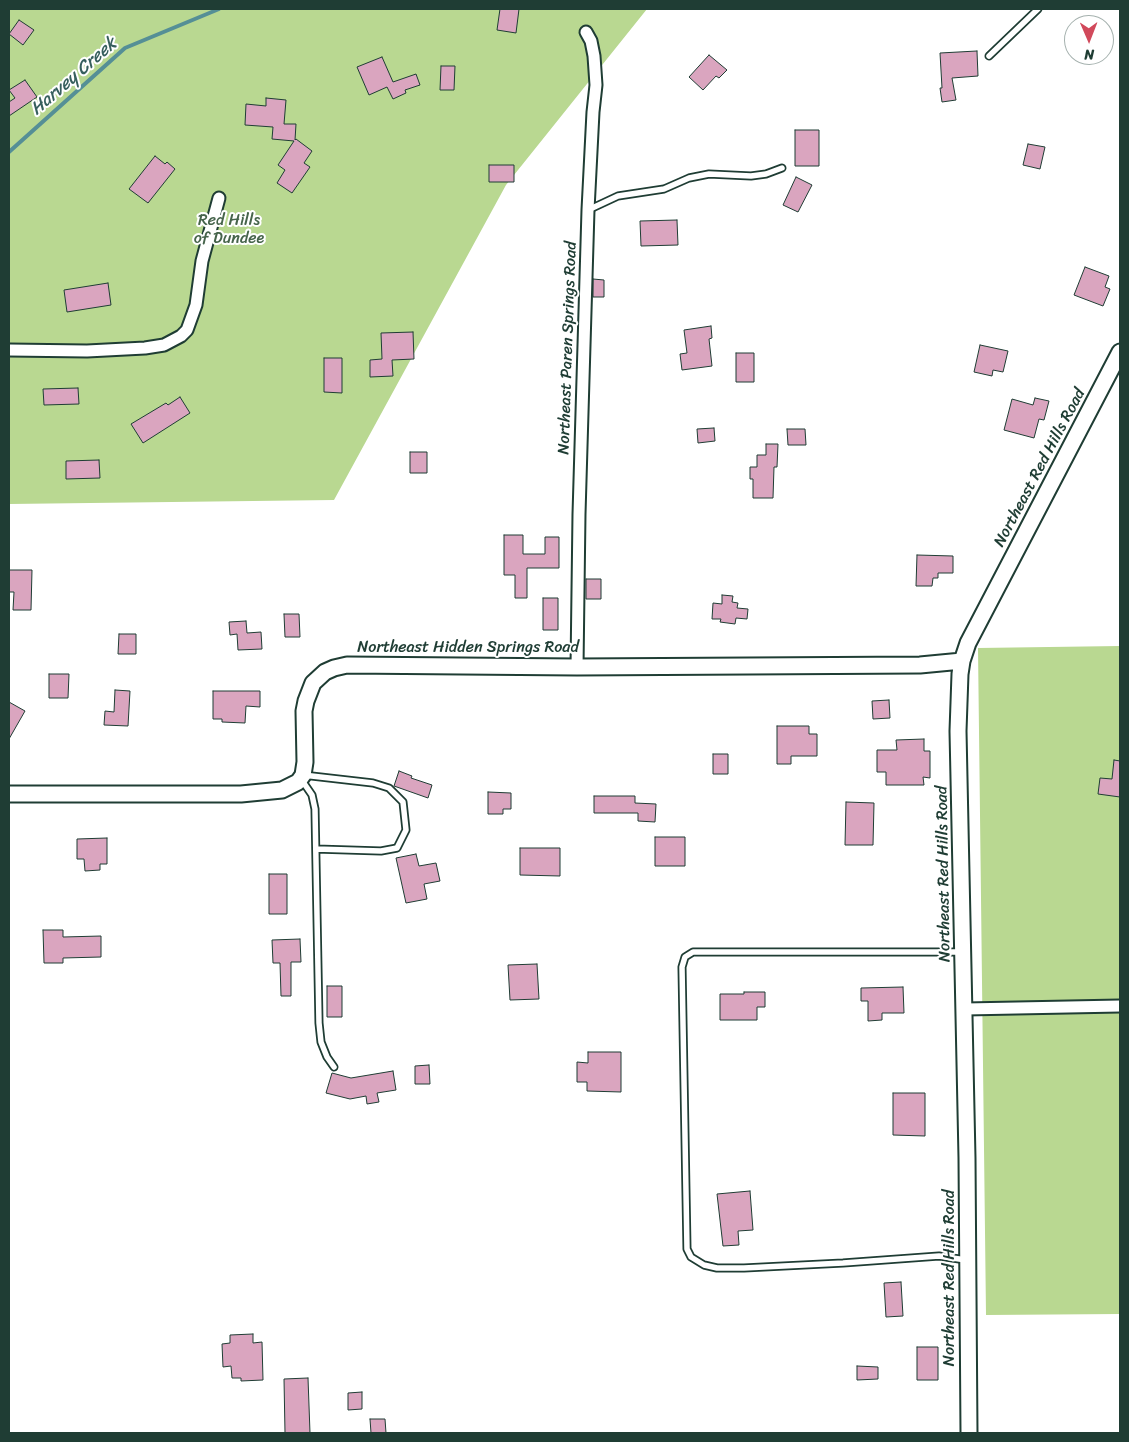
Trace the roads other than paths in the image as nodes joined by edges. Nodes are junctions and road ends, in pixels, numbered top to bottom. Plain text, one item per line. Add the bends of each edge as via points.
1 (1038, 9) edge
2 (586, 32) dead end
3 (989, 56) dead end
4 (782, 168) dead end
5 (219, 198) dead end
6 (588, 210) junction
7 (9, 350) edge
8 (1120, 352) edge
9 (962, 661) junction
10 (577, 667) junction
11 (302, 777) junction
12 (9, 794) edge
13 (316, 849) junction
14 (963, 952) junction
15 (1120, 1006) edge
16 (964, 1009) junction
17 (334, 1067) dead end
18 (968, 1260) junction
19 (969, 1433) edge

1 - 3 lane
2 - 6 street, Northeast Paren Springs Road via 594,56 596,85
4 - 6 lane via 751,176 709,174 689,178 664,189 618,196
5 - 7 street via 202,261 196,305 187,330 170,343 118,350
6 - 10 street, Northeast Paren Springs Road
8 - 9 street, Northeast Red Hills Road via 968,643
9 - 10 street, Northeast Hidden Springs Road
9 - 14 street, Northeast Red Hills Road via 958,731
10 - 11 street, Northeast Hidden Springs Road via 361,664 334,668 318,677 306,701 306,762
11 - 12 street via 282,790 256,794
11 - 13 lane via 315,809
11 - 13 lane via 373,782 389,788 403,802 406,830 397,848 381,851
13 - 17 lane via 319,1023 321,1042
14 - 16 street, Northeast Red Hills Road
14 - 18 lane via 693,952 685,956 682,977 687,1248 692,1257 704,1266 744,1268 939,1256
15 - 16 street
16 - 18 street, Northeast Red Hills Road
18 - 19 street, Northeast Red Hills Road

